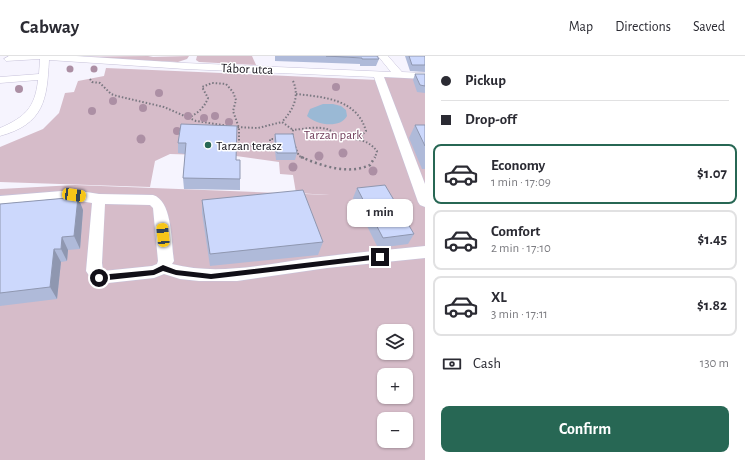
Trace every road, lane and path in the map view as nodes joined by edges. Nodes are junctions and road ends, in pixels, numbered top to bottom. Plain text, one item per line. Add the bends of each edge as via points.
1 (193, 56) edge
2 (255, 56) edge
3 (383, 56) edge
4 (45, 57) edge
5 (9, 59) dead end
6 (185, 66) junction
7 (262, 69) junction
8 (378, 74) junction
9 (399, 75) junction
10 (425, 76) edge
11 (43, 77) junction
12 (290, 77) dead end
13 (90, 79) dead end
14 (0, 80) edge
15 (296, 94) junction
16 (40, 98) junction
17 (188, 118) junction
18 (282, 122) junction
19 (0, 123) edge
20 (240, 128) junction
21 (293, 130) junction
22 (0, 132) edge
23 (277, 139) edge
24 (285, 139) edge
25 (292, 139) junction
26 (364, 140) junction
27 (99, 198) junction
28 (0, 201) edge
29 (425, 202) edge
30 (425, 252) edge
31 (163, 268) junction

1 - 6 street
2 - 7 street
3 - 9 street
4 - 5 street, Tábor utca
4 - 6 street, Tábor utca
4 - 11 street
6 - 7 street, Tábor utca
7 - 8 street, Tábor utca
8 - 9 street, Tábor utca
8 - 29 street
9 - 10 street, Tábor utca
11 - 14 street
11 - 16 street
12 - 15 path
13 - 17 path via 92,82 100,83 111,94 164,108
15 - 18 path via 290,114
15 - 26 path via 323,96 342,102 364,122 366,131 361,136
16 - 19 street via 20,114
16 - 22 street via 37,109 30,116
17 - 20 path
17 - 20 path via 206,105 208,98 202,87 212,83 226,84 236,100 233,111
18 - 20 path via 267,127
18 - 21 path
20 - 23 path via 239,145 270,146 270,139
21 - 25 path
21 - 26 path via 326,129 343,137
24 - 25 path
25 - 26 path via 299,156 344,169 358,169 370,165 375,158 377,151
27 - 28 street via 74,195
27 - 31 street via 153,200 159,206 166,261
27 - 31 street via 94,271 99,278 154,272
30 - 31 street via 211,276 176,273

